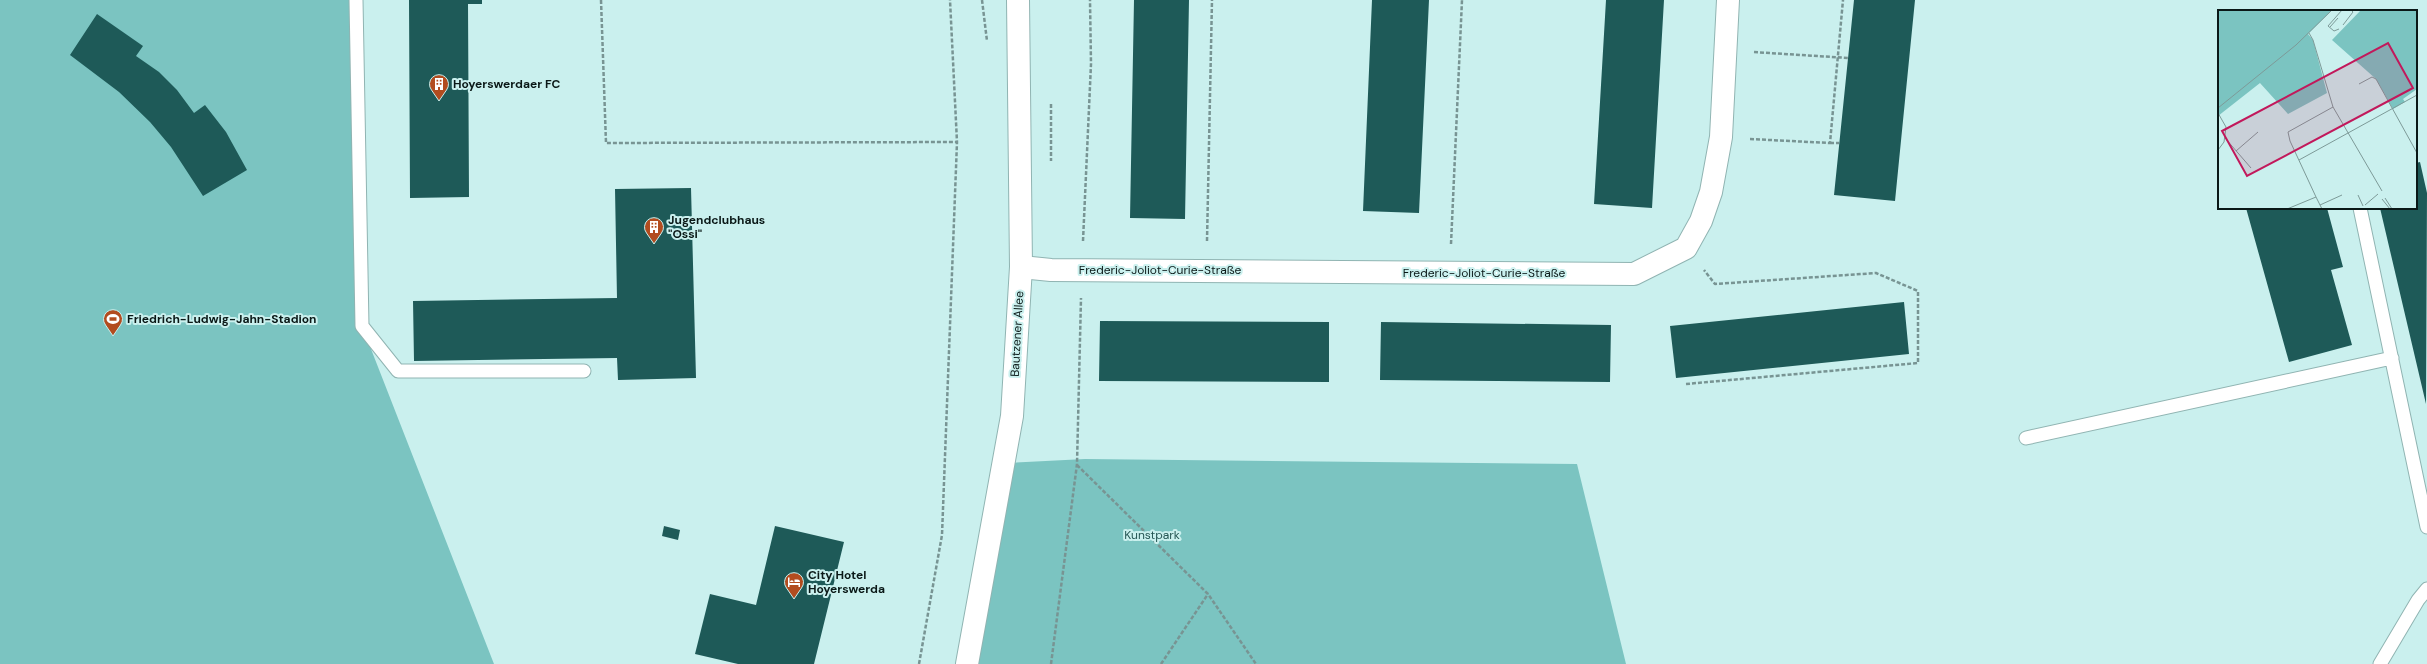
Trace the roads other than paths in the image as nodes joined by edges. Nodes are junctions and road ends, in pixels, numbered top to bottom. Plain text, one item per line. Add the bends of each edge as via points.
1 (356, 0) edge
2 (1018, 0) edge
3 (1728, 0) edge
4 (2360, 209) edge
5 (1020, 267) junction
6 (2392, 358) junction
7 (584, 370) dead end
8 (2026, 438) dead end
9 (2427, 527) edge
10 (2427, 590) edge
11 (967, 664) edge
12 (2380, 664) edge

1 - 7 lane via 362,326 398,371
2 - 5 street, Bautzener Allee
3 - 5 street, Frederic-Joliot-Curie-Straße via 1721,137 1712,192 1701,221 1686,248 1634,274 1082,270
4 - 6 lane
5 - 11 street, Bautzener Allee via 1012,416
6 - 8 lane
6 - 9 lane
10 - 12 lane via 2418,600

